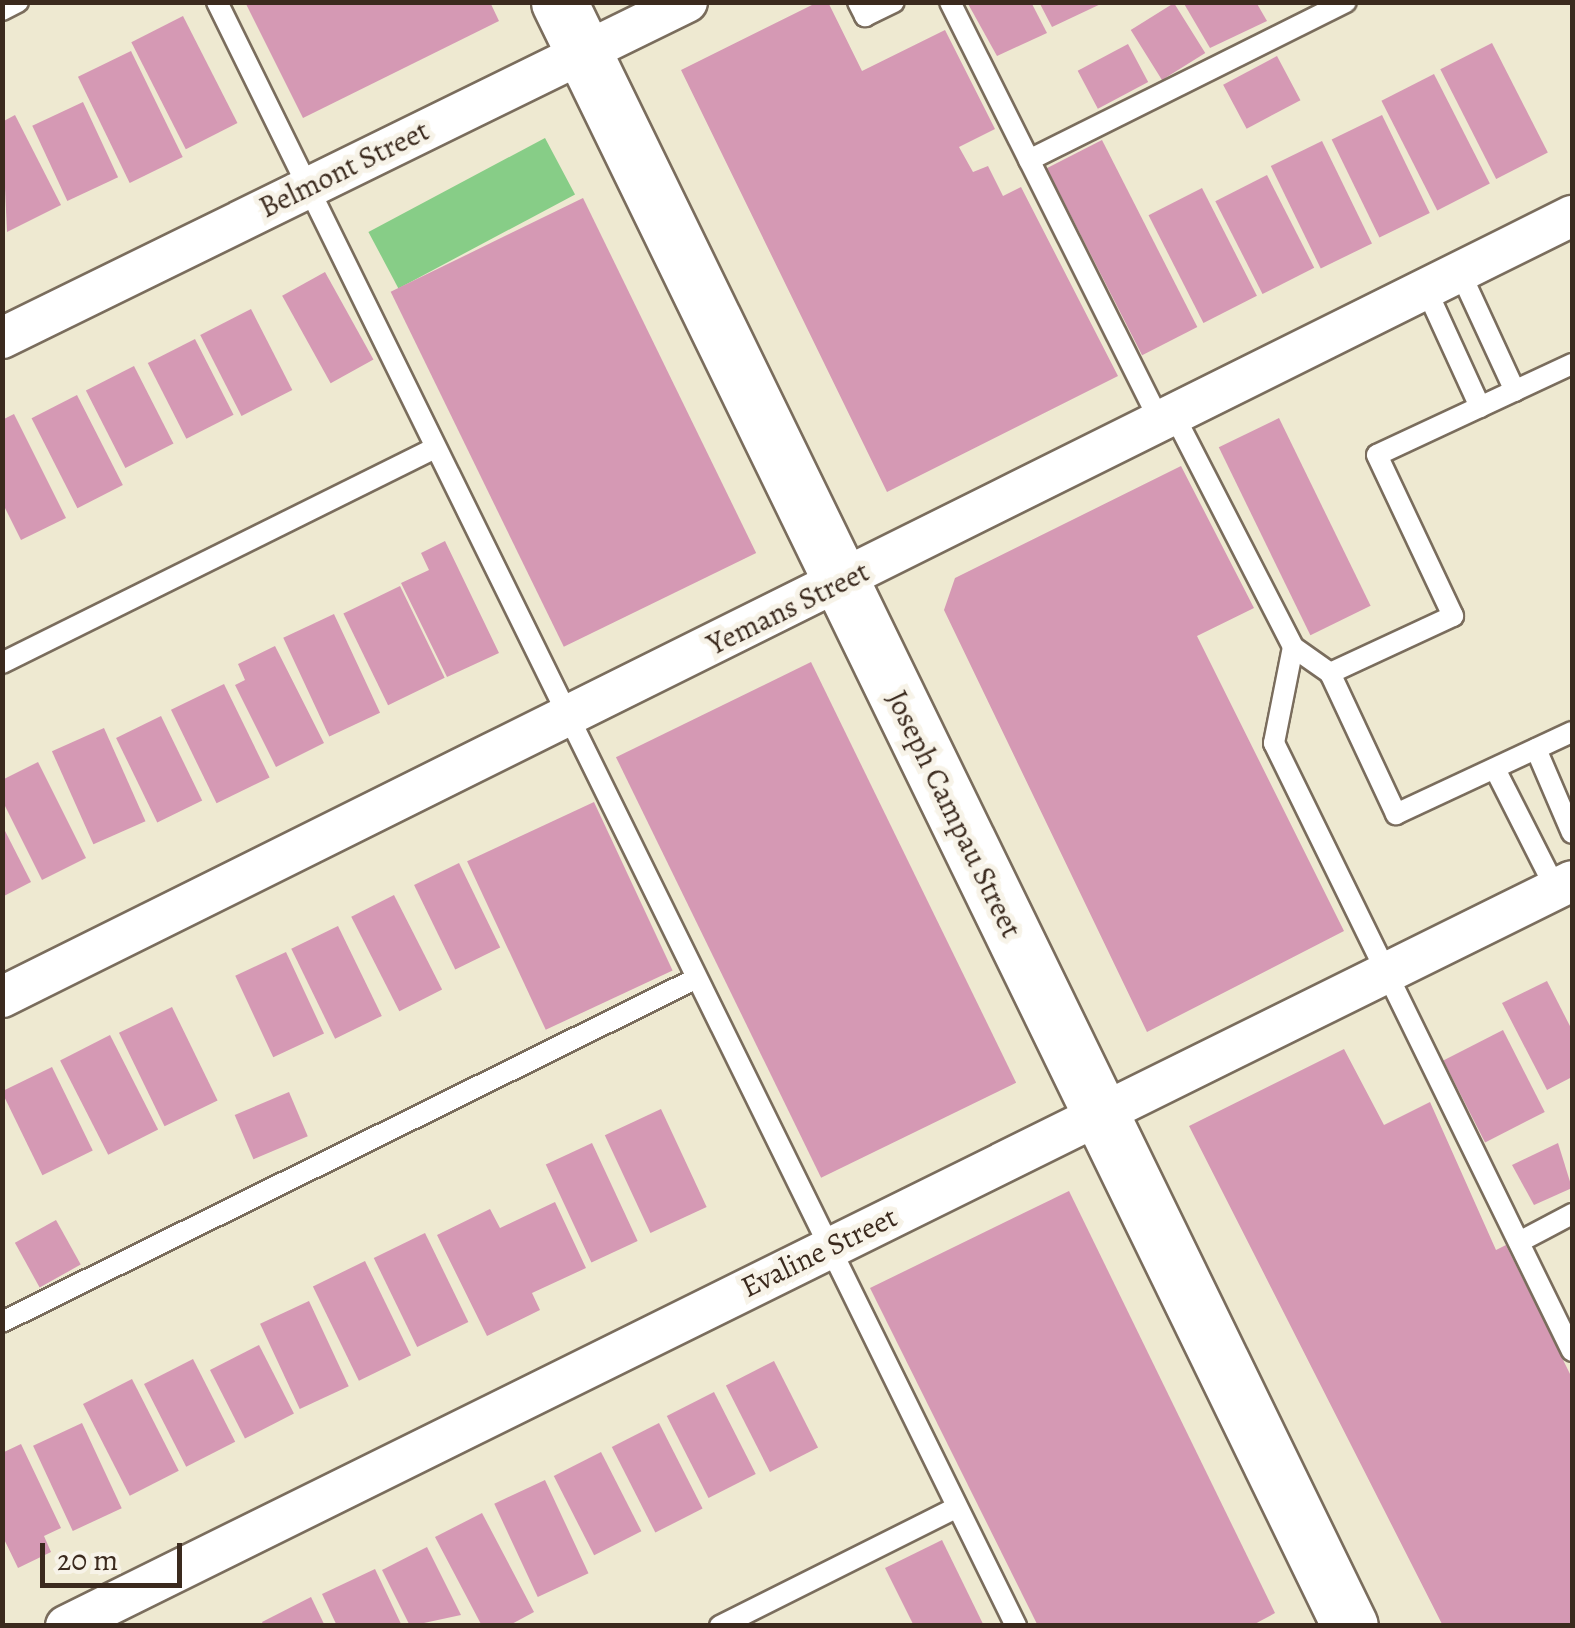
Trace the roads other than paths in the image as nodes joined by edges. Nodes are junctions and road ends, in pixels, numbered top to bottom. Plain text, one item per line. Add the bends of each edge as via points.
1 (18, 2) edge
2 (217, 2) edge
3 (559, 2) edge
4 (687, 2) edge
5 (858, 2) edge
6 (894, 2) edge
7 (950, 2) edge
8 (1346, 2) edge
9 (2, 10) edge
10 (583, 52) junction
11 (1029, 160) junction
12 (305, 187) junction
13 (1572, 216) edge
14 (1443, 281) junction
15 (2, 338) edge
16 (1572, 364) edge
17 (1515, 391) junction
18 (1480, 407) junction
19 (1167, 419) junction
20 (435, 448) junction
21 (841, 582) junction
22 (1293, 647) junction
23 (2, 663) edge
24 (1330, 673) junction
25 (568, 717) junction
26 (1572, 732) edge
27 (1536, 749) junction
28 (1495, 768) junction
29 (1572, 833) edge
30 (1564, 885) edge
31 (1386, 972) junction
32 (695, 979) junction
33 (2, 997) edge
34 (1100, 1112) junction
35 (1572, 1214) edge
36 (1519, 1242) junction
37 (825, 1249) junction
38 (2, 1322) edge
39 (1572, 1351) edge
40 (956, 1508) junction
41 (66, 1626) edge
42 (720, 1626) edge
43 (1016, 1626) edge
44 (1350, 1626) edge

1 - 9 lane
2 - 12 lane
3 - 10 street, Joseph Campau Street
4 - 10 street, Belmont Street
5 - 6 lane via 865,16
7 - 11 lane
8 - 11 lane
10 - 12 street, Belmont Street
10 - 21 street, Joseph Campau Street
11 - 19 lane
12 - 15 street, Belmont Street
12 - 20 lane
13 - 14 street, Yemans Street
14 - 17 lane
14 - 18 lane
14 - 19 street, Yemans Street
16 - 17 lane
17 - 18 lane
18 - 24 lane via 1377,456 1453,616
19 - 21 street, Yemans Street
19 - 22 lane
20 - 23 lane
20 - 25 lane
21 - 25 street, Yemans Street
21 - 34 street, Joseph Campau Street
22 - 24 lane
22 - 31 lane via 1274,742
24 - 28 lane via 1396,814
25 - 32 lane
25 - 33 street, Yemans Street
26 - 27 lane
27 - 28 lane
27 - 29 lane
28 - 30 lane
30 - 31 street, Evaline Street
31 - 34 street, Evaline Street
31 - 36 lane
32 - 37 lane
32 - 38 lane
34 - 37 street, Evaline Street
34 - 44 street, Joseph Campau Street
35 - 36 lane
36 - 39 lane
37 - 40 lane
37 - 41 street, Evaline Street
40 - 42 lane
40 - 43 lane

